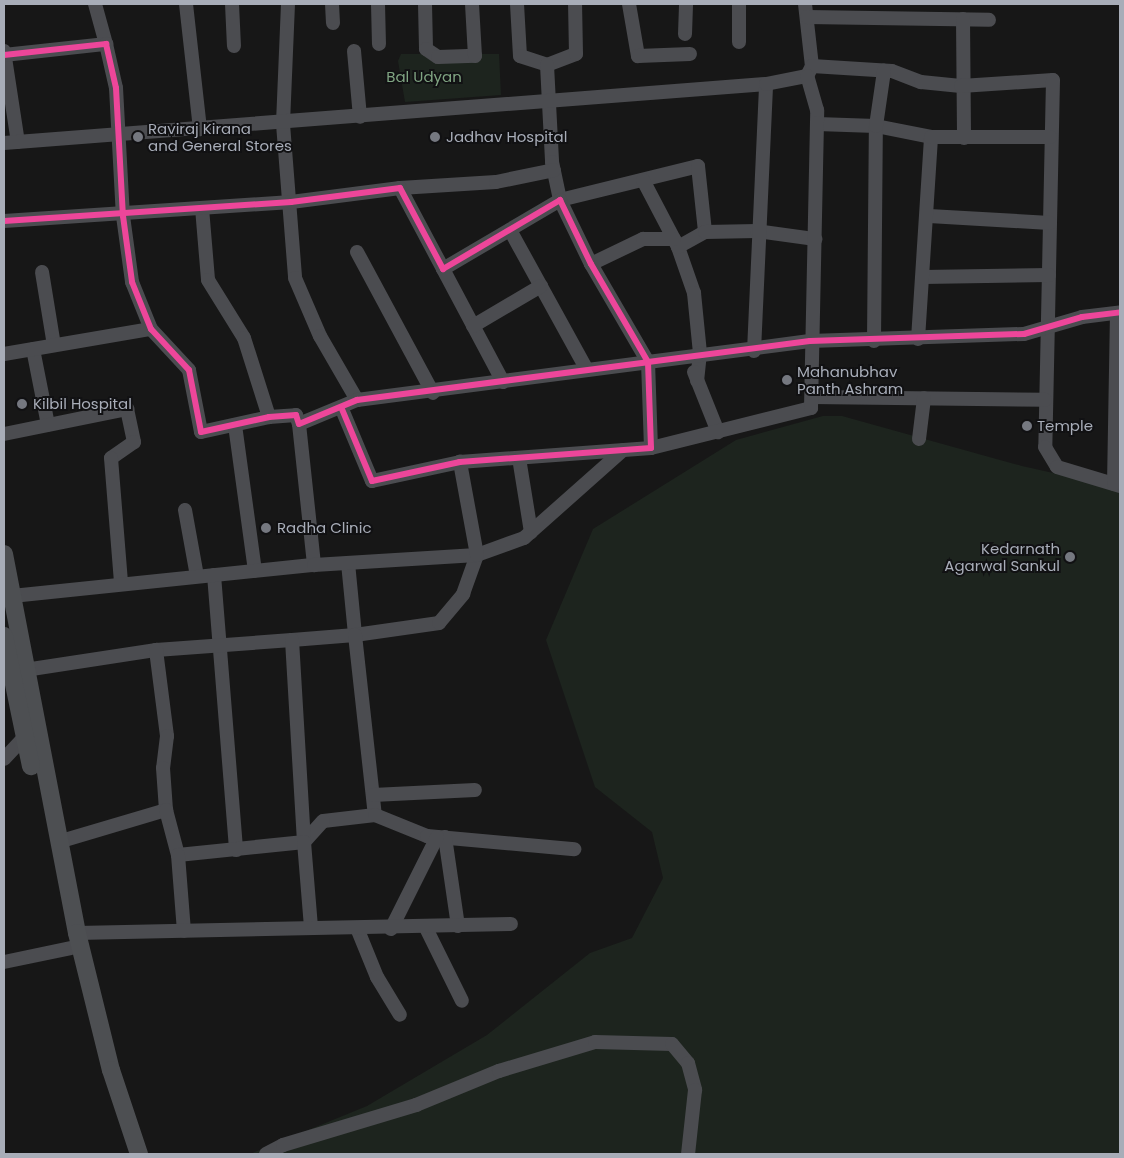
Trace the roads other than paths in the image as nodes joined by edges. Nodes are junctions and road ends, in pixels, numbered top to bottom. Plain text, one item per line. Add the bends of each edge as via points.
1 (95, 4) edge
2 (186, 4) edge
3 (232, 4) edge
4 (288, 4) edge
5 (332, 4) edge
6 (378, 4) edge
7 (425, 4) edge
8 (472, 4) edge
9 (517, 4) edge
10 (575, 4) edge
11 (629, 4) edge
12 (686, 4) edge
13 (739, 4) edge
14 (806, 10) edge
15 (963, 19) junction
16 (989, 20) dead end
17 (333, 23) dead end
18 (685, 34) dead end
19 (740, 42) dead end
20 (106, 44) junction
21 (379, 44) dead end
22 (234, 46) dead end
23 (354, 52) dead end
24 (4, 53) edge
25 (690, 54) dead end
26 (547, 65) junction
27 (810, 71) junction
28 (884, 71) junction
29 (766, 84) junction
30 (961, 86) junction
31 (551, 101) junction
32 (360, 117) junction
33 (283, 124) junction
34 (817, 124) junction
35 (876, 126) junction
36 (200, 129) junction
37 (120, 134) junction
38 (930, 137) junction
39 (1050, 137) junction
40 (964, 138) junction
41 (18, 142) junction
42 (4, 144) edge
43 (554, 170) junction
44 (643, 180) junction
45 (400, 188) junction
46 (560, 200) junction
47 (290, 202) junction
48 (202, 208) junction
49 (123, 216) junction
50 (928, 216) junction
51 (4, 221) edge
52 (1050, 223) junction
53 (510, 230) junction
54 (758, 231) junction
55 (705, 232) junction
56 (815, 239) junction
57 (676, 243) junction
58 (357, 252) dead end
59 (590, 264) junction
60 (443, 269) junction
61 (42, 272) dead end
62 (1049, 275) junction
63 (923, 277) junction
64 (541, 286) junction
65 (1118, 313) edge
66 (473, 326) junction
67 (151, 329) junction
68 (1046, 329) junction
69 (918, 339) junction
70 (810, 341) junction
71 (874, 341) junction
72 (54, 345) junction
73 (33, 349) junction
74 (754, 351) junction
75 (4, 354) edge
76 (694, 354) junction
77 (648, 362) junction
78 (586, 368) junction
79 (503, 382) junction
80 (433, 393) junction
81 (812, 397) junction
82 (924, 398) junction
83 (357, 400) junction
84 (1045, 400) junction
85 (341, 407) junction
86 (269, 417) junction
87 (299, 424) junction
88 (48, 425) junction
89 (235, 425) junction
90 (718, 432) junction
91 (4, 434) edge
92 (920, 439) dead end
93 (651, 448) junction
94 (622, 450) junction
95 (519, 458) junction
96 (460, 462) junction
97 (1117, 485) edge
98 (185, 510) dead end
99 (531, 532) junction
100 (4, 554) edge
101 (477, 555) junction
102 (348, 563) junction
103 (314, 565) junction
104 (255, 571) junction
105 (214, 575) junction
106 (197, 576) junction
107 (121, 582) junction
108 (12, 596) junction
109 (355, 635) junction
110 (4, 640) edge
111 (292, 640) junction
112 (222, 645) junction
113 (156, 650) junction
114 (25, 670) junction
115 (10, 700) edge
116 (29, 732) junction
117 (4, 759) edge
118 (474, 790) dead end
119 (372, 795) junction
120 (166, 810) junction
121 (375, 815) junction
122 (441, 837) junction
123 (58, 842) junction
124 (304, 842) junction
125 (574, 849) dead end
126 (236, 850) junction
127 (178, 854) junction
128 (510, 924) dead end
129 (458, 926) junction
130 (311, 928) junction
131 (357, 928) junction
132 (426, 928) junction
133 (391, 929) junction
134 (184, 931) junction
135 (74, 940) junction
136 (4, 962) edge
137 (462, 1001) dead end
138 (400, 1015) dead end
139 (127, 1154) edge
140 (139, 1154) edge
141 (266, 1154) edge
142 (688, 1154) edge

1 - 20 street
2 - 36 street
3 - 22 street
4 - 33 street
5 - 17 street
6 - 21 street
7 - 8 street via 426,49 438,57 475,56
9 - 26 street via 520,56
10 - 26 street via 576,54
11 - 25 street via 638,56
12 - 18 street
13 - 19 street
14 - 15 street
14 - 27 street
15 - 16 street
15 - 30 street
20 - 24 street
20 - 37 street
23 - 32 street
24 - 41 street
26 - 31 street
27 - 28 street
27 - 29 street
27 - 34 street
28 - 30 street via 910,75 921,82
28 - 35 street
29 - 31 street
29 - 54 street
30 - 39 street via 1053,80
30 - 40 street
31 - 32 street
31 - 43 street
32 - 33 street
33 - 36 street
33 - 47 street
34 - 35 street
34 - 56 street
35 - 38 street
35 - 71 street
36 - 37 street
37 - 41 street
37 - 49 street
38 - 40 street
38 - 50 street
39 - 40 street
39 - 52 street
41 - 42 street
43 - 45 street via 496,182
43 - 46 street
44 - 46 street
44 - 55 street via 700,167
44 - 57 street
45 - 47 street
45 - 60 street
46 - 53 street
46 - 59 street
47 - 48 street
47 - 83 street via 295,278 320,336
48 - 49 street
48 - 86 street via 208,280 244,338
49 - 51 street
49 - 67 street via 132,282
50 - 52 street
50 - 63 street
52 - 62 street
53 - 60 street
53 - 64 street
54 - 55 street
54 - 56 street
54 - 74 street
55 - 57 street
56 - 70 street
57 - 59 street via 643,239
57 - 76 street via 694,293
58 - 80 street
59 - 77 street
60 - 66 street
61 - 72 street
62 - 63 street
62 - 68 street
63 - 69 street
64 - 66 street
64 - 78 street
65 - 68 street
65 - 97 street
66 - 79 street
67 - 72 street
67 - 89 street via 189,370 201,432
68 - 69 street
68 - 84 street
69 - 71 street
70 - 71 street
70 - 74 street
70 - 81 street
72 - 73 street
73 - 75 street
73 - 88 street
74 - 76 street
76 - 77 street
76 - 90 street via 697,381
77 - 78 street
77 - 93 street
78 - 79 street
79 - 80 street
80 - 83 street
81 - 82 street
81 - 90 street via 808,410
82 - 84 street
82 - 92 street
83 - 85 street
84 - 97 street via 1045,447 1057,467
85 - 87 street
85 - 96 street via 372,481
86 - 87 street via 296,415
86 - 89 street
87 - 103 street
88 - 91 street
88 - 107 street via 127,409 134,442 110,458
89 - 104 street
90 - 93 street
93 - 94 street
94 - 95 street
94 - 99 street
95 - 96 street
95 - 99 street
96 - 101 street
98 - 106 street
99 - 101 street via 517,542
100 - 108 main road
101 - 102 street
101 - 109 street via 463,594 439,623
102 - 103 street
102 - 109 street
103 - 104 street
104 - 105 street
105 - 106 street
105 - 112 street
106 - 107 street
107 - 108 street
108 - 114 main road
109 - 111 street
109 - 119 street
110 - 115 main road
111 - 112 street
111 - 124 street
112 - 113 street
112 - 126 street
113 - 114 street
113 - 120 street via 167,736 163,768
114 - 116 main road
115 - 116 main road
116 - 117 street
116 - 123 main road
116 - 135 main road
118 - 119 street
119 - 121 street
120 - 123 street
120 - 127 street
121 - 122 street
121 - 124 street via 323,821
122 - 125 street
122 - 129 street
122 - 133 street
123 - 135 main road
124 - 126 street
124 - 130 street
126 - 127 street
127 - 134 street
128 - 129 street
129 - 132 street
130 - 131 street
130 - 134 street
131 - 133 street
131 - 138 street via 377,977
132 - 133 street
132 - 137 street
134 - 135 street
135 - 136 street
135 - 139 main road
135 - 140 main road
141 - 142 street via 283,1145 416,1105 499,1071 595,1042 672,1044 688,1063 696,1090

